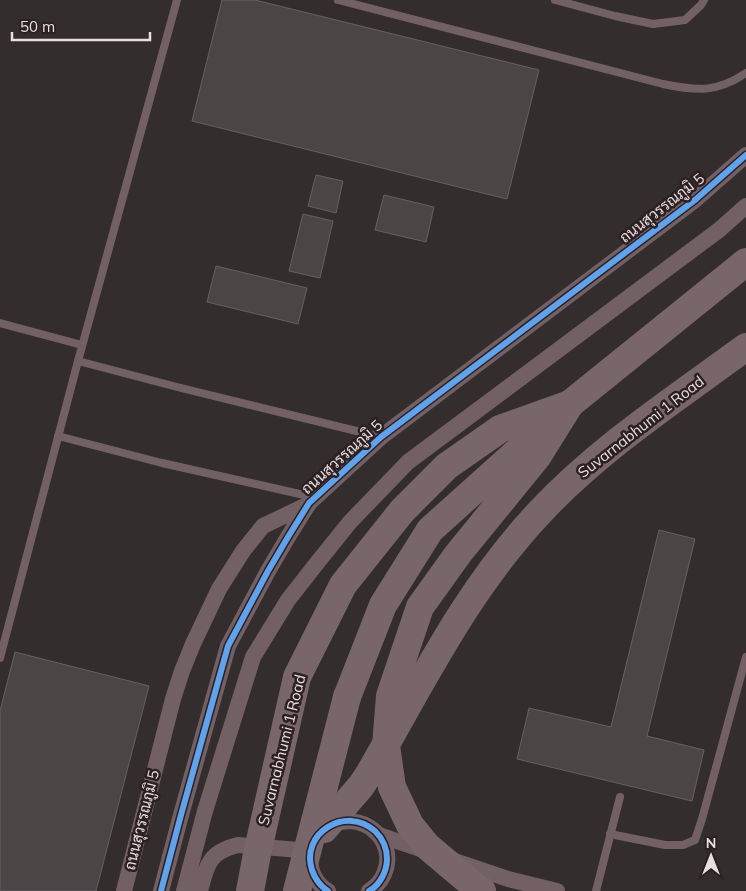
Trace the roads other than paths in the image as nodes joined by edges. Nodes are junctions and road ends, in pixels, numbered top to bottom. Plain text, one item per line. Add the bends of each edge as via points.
1 (177, 0) edge
2 (338, 0) edge
3 (555, 0) edge
4 (704, 0) edge
5 (746, 73) edge
6 (746, 155) edge
7 (746, 206) edge
8 (746, 262) edge
9 (0, 323) edge
10 (82, 345) junction
11 (746, 347) edge
12 (78, 362) junction
13 (570, 404) junction
14 (58, 436) junction
15 (381, 437) junction
16 (312, 500) junction
17 (746, 657) edge
18 (0, 658) edge
19 (620, 797) dead end
20 (610, 834) junction
21 (379, 835) junction
22 (318, 840) junction
23 (477, 883) edge
24 (374, 890) edge
25 (124, 891) edge
26 (162, 891) edge
27 (184, 891) edge
28 (200, 891) edge
29 (250, 891) edge
30 (297, 891) edge
31 (328, 891) edge
32 (557, 891) edge
33 (596, 891) edge

1 - 10 lane
2 - 5 lane via 688,89 723,86
3 - 4 lane via 653,24 685,20
6 - 15 street, ถนนสุวรรณภูมิ 5 via 695,200
7 - 27 street via 719,230 408,462 350,522 288,600 253,657
8 - 13 highway, Suvarnabhumi 1 Road
9 - 10 lane
10 - 12 lane
11 - 22 highway, Suvarnabhumi 1 Road via 607,450 540,512 489,574 438,651 369,774
12 - 14 lane
12 - 15 lane
13 - 23 highway, Suvarnabhumi 1 Road, bridge via 538,457 458,554 420,607 390,696 386,746 392,787 410,826 427,846 478,889
13 - 29 highway, Suvarnabhumi 1 Road, bridge via 500,429 447,466 402,511 343,585 298,677
13 - 30 highway, Suvarnabhumi 1 Road, bridge via 430,530 383,605 347,697
14 - 16 lane
14 - 18 lane
15 - 16 street, ถนนสุวรรณภูมิ 5
16 - 25 street, ถนนสุวรรณภูมิ 5 via 263,526 243,550 219,589 172,699
16 - 26 street, ถนนสุวรรณภูมิ 5 via 268,571 228,646
17 - 20 lane via 695,840 683,846 665,845
19 - 20 lane
20 - 33 lane
21 - 22 street via 370,827 347,820 335,823
21 - 23 street
21 - 24 street via 385,846 386,869
22 - 28 street via 238,845 220,850 211,860
22 - 31 street via 310,864 314,877
23 - 32 street via 508,878

